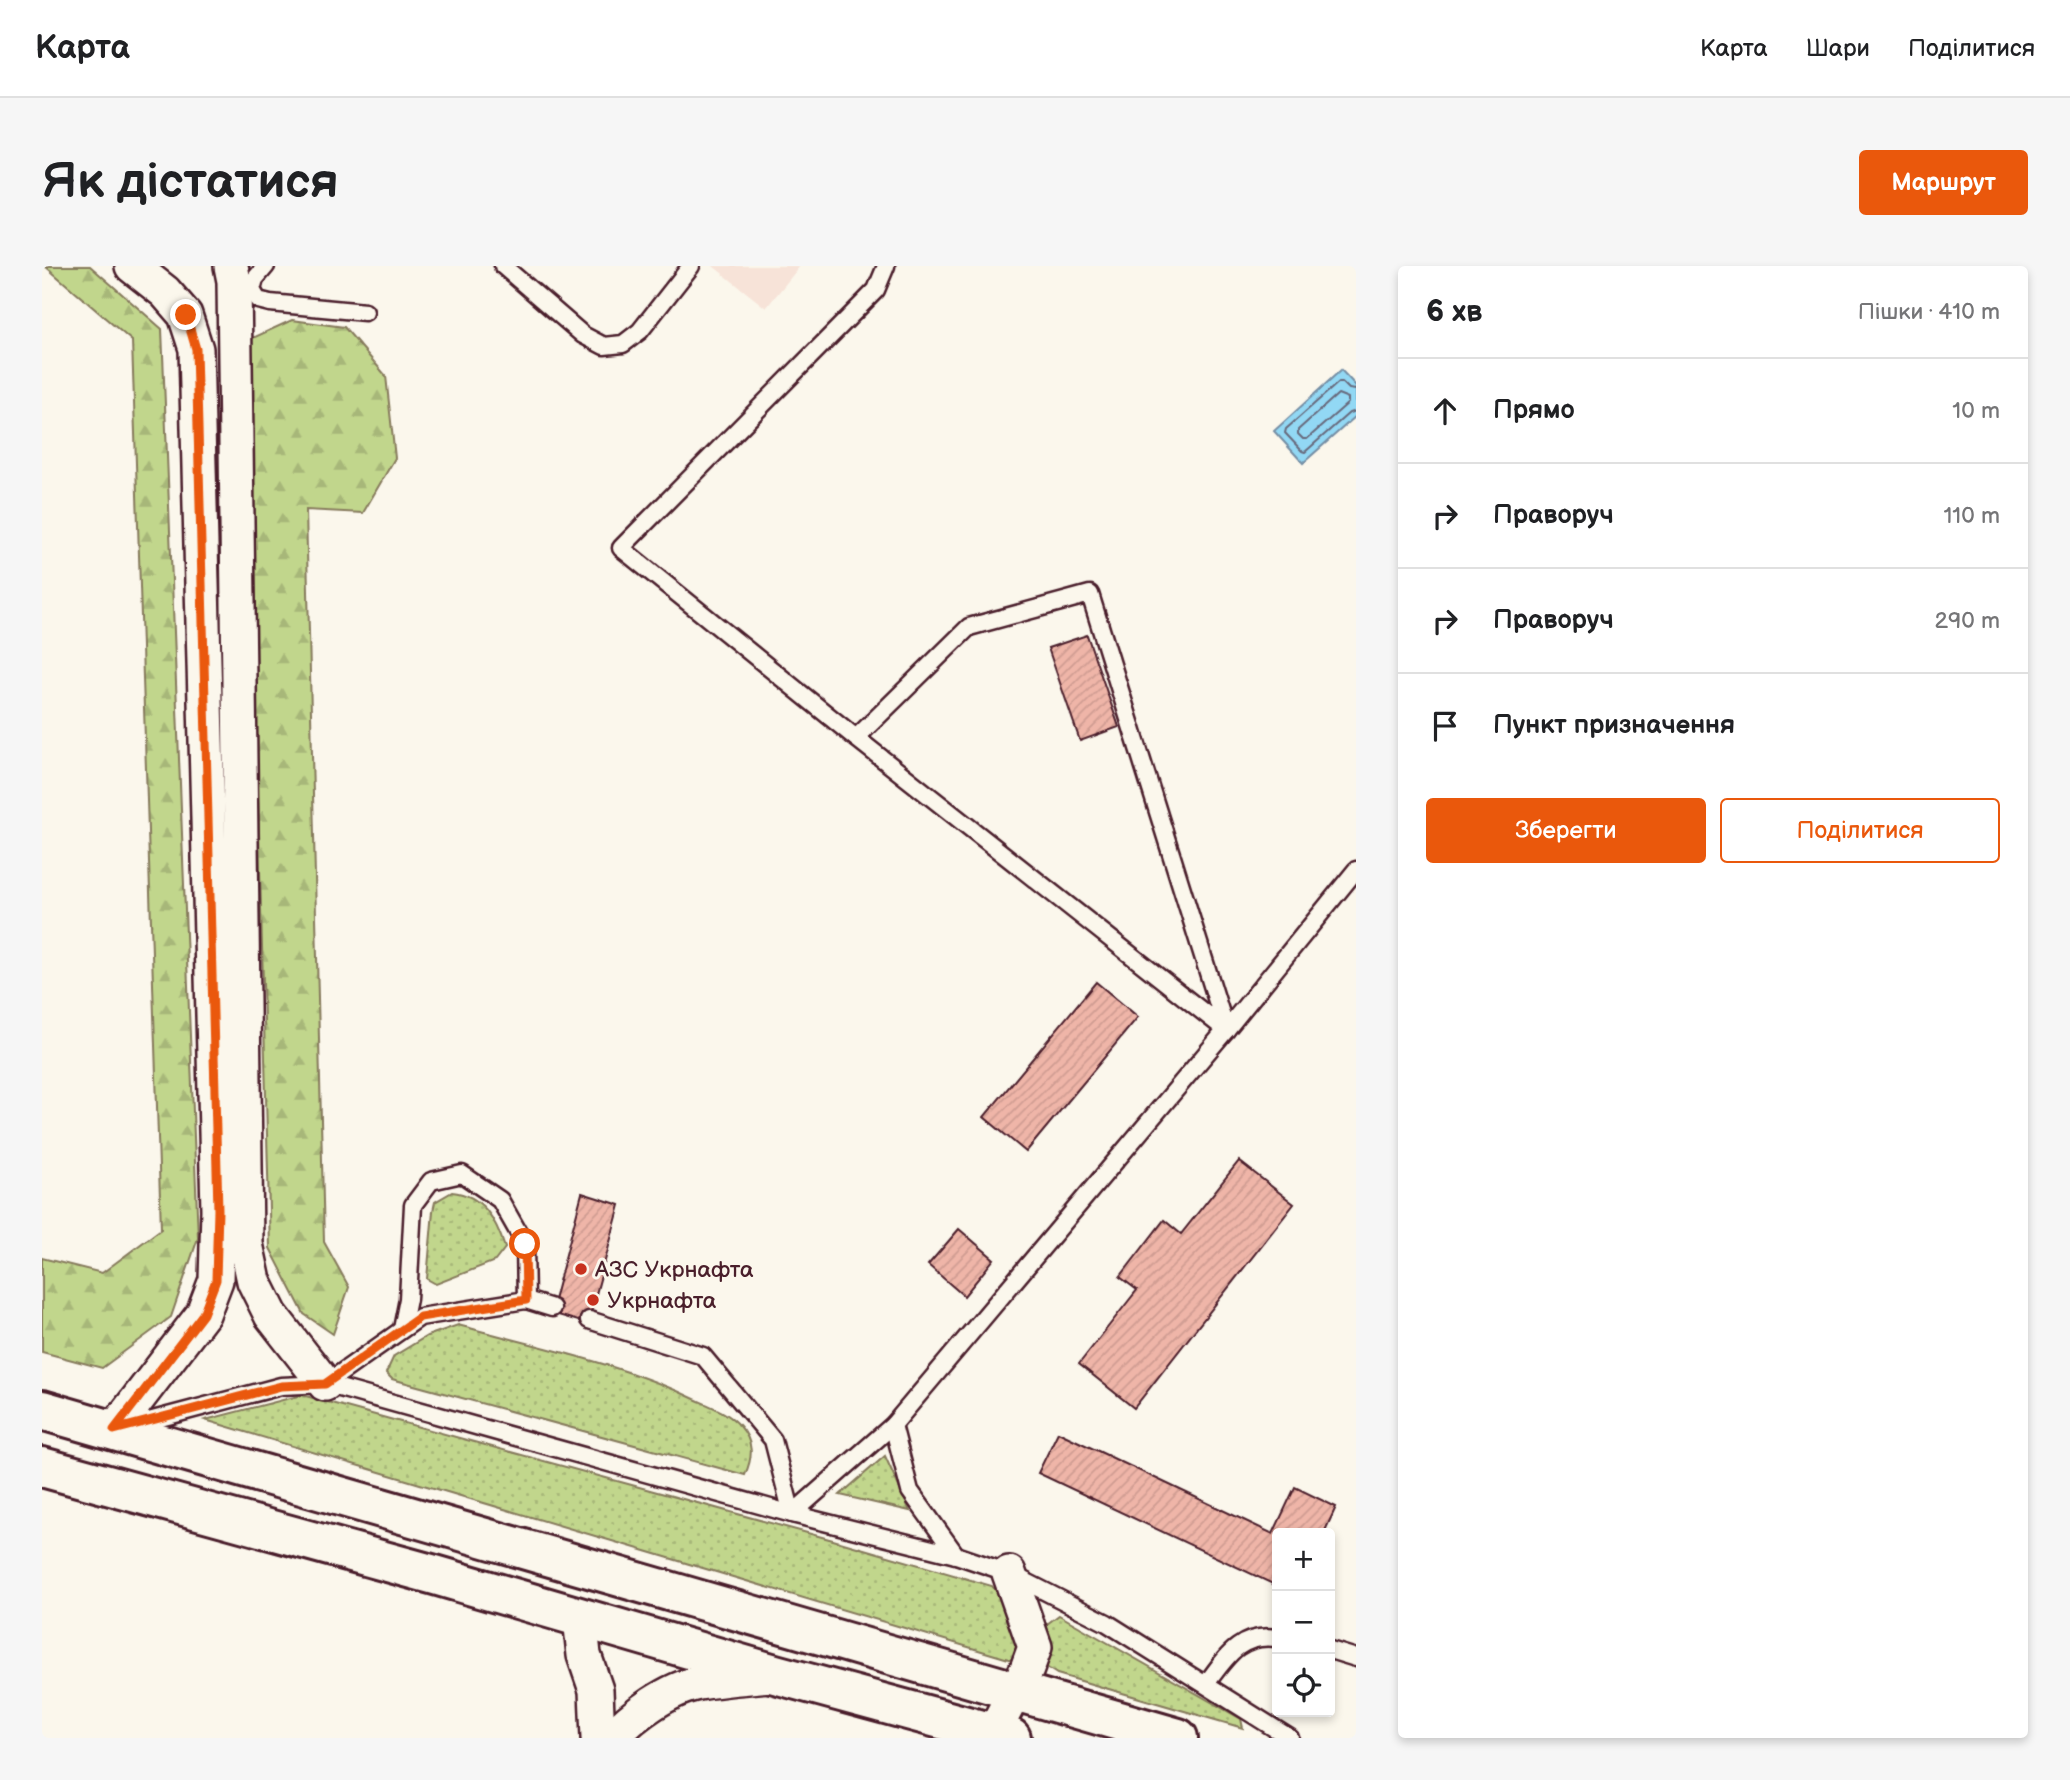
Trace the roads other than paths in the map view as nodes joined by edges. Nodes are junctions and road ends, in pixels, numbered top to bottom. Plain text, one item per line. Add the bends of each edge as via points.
1 (132, 266) edge
2 (266, 266) edge
3 (503, 266) edge
4 (691, 266) edge
5 (886, 266) edge
6 (236, 271) edge
7 (365, 312) dead end
8 (856, 738) junction
9 (1356, 870) edge
10 (1226, 1030) junction
11 (526, 1300) junction
12 (552, 1308) dead end
13 (589, 1320) dead end
14 (402, 1329) junction
15 (325, 1384) junction
16 (42, 1410) edge
17 (893, 1425) junction
18 (114, 1430) junction
19 (42, 1467) edge
20 (792, 1514) junction
21 (956, 1555) junction
22 (1009, 1573) junction
23 (580, 1617) junction
24 (1272, 1637) edge
25 (1335, 1652) edge
26 (1356, 1658) edge
27 (775, 1674) junction
28 (1206, 1684) junction
29 (1016, 1690) junction
30 (1002, 1735) edge
31 (598, 1738) edge
32 (612, 1738) edge
33 (1178, 1738) edge
34 (1290, 1738) edge

1 - 18 street via 186,315 196,349 218,1210 216,1280 203,1314
2 - 7 lane via 252,290 258,300
3 - 4 lane via 583,335 604,346 623,344 640,331
5 - 8 lane via 876,290 621,548
6 - 15 street via 247,1244 254,1281 271,1315
8 - 10 lane
8 - 10 lane via 969,627 1090,594
9 - 10 lane
10 - 17 lane
11 - 12 lane
11 - 14 lane via 420,1317
11 - 14 lane via 525,1244 500,1200 462,1174 431,1181 413,1205
13 - 20 lane via 703,1356 773,1440
14 - 15 lane
15 - 18 lane via 281,1386
15 - 20 lane
16 - 18 main road
17 - 20 lane
17 - 21 lane via 911,1491
18 - 29 main road
19 - 23 main road
20 - 21 lane
21 - 22 lane
22 - 28 lane via 1107,1623
22 - 29 street via 1034,1647
23 - 27 main road
23 - 31 street via 584,1655 596,1690
24 - 28 lane via 1261,1635 1231,1650
25 - 26 lane
27 - 30 main road
27 - 32 street via 696,1684 659,1700
28 - 34 lane
29 - 30 street
29 - 33 main road

